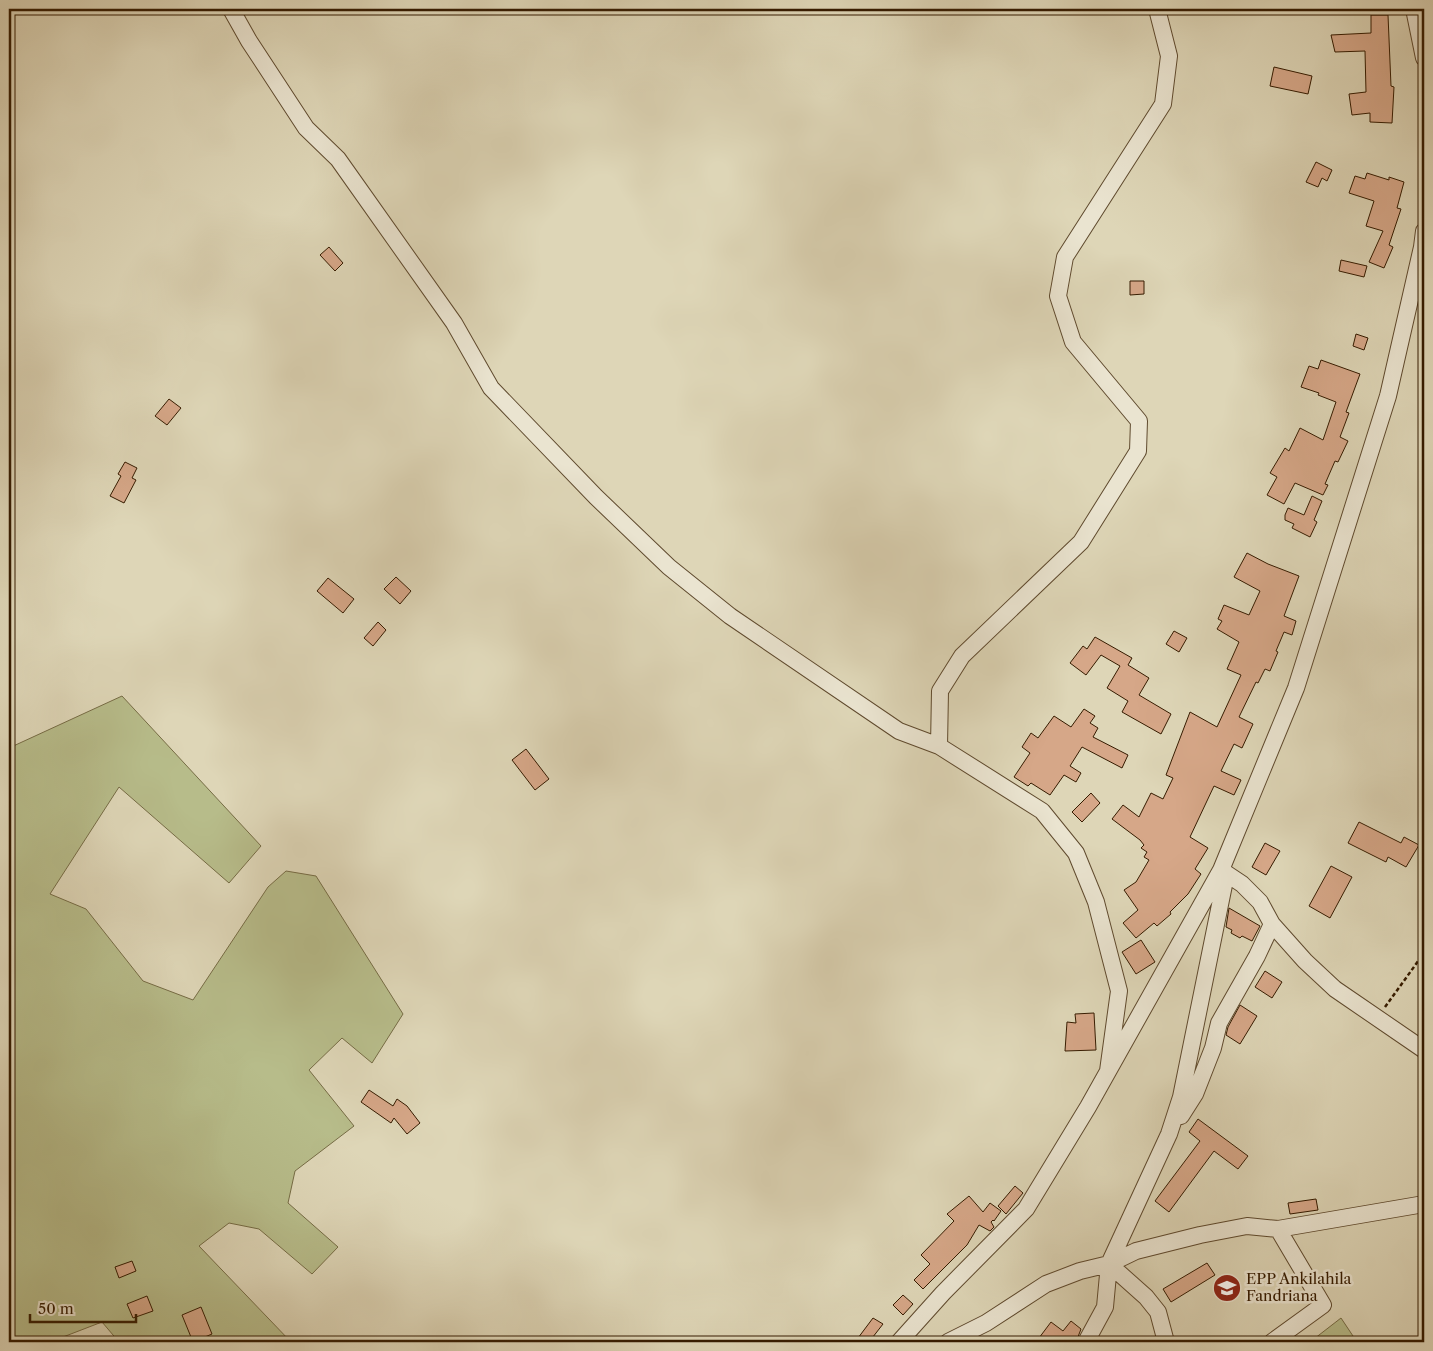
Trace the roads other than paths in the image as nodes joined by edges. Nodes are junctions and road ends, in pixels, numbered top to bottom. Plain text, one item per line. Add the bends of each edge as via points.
1 (231, 9) edge
2 (1157, 9) edge
3 (1414, 9) edge
4 (1424, 58) edge
5 (1424, 231) edge
6 (939, 746) junction
7 (1222, 870) junction
8 (1272, 924) junction
9 (1424, 1050) edge
10 (1108, 1071) junction
11 (1169, 1134) junction
12 (1424, 1204) edge
13 (1278, 1229) junction
14 (1109, 1264) junction
15 (899, 1342) edge
16 (948, 1342) edge
17 (1086, 1342) edge
18 (1166, 1342) edge
19 (1272, 1342) edge

1 - 6 street via 306,128 338,159 454,323 491,388 669,567 730,616 899,731
2 - 6 street via 1169,56 1163,104 1065,257 1058,296 1073,342 1139,421 1138,451 1081,542 962,656 940,691
3 - 4 street
5 - 7 street via 1388,396 1299,679
6 - 10 street via 1042,811 1076,853 1096,902 1119,991
7 - 8 street via 1260,902
7 - 10 street
7 - 11 street via 1224,885 1182,1097
8 - 9 street via 1335,989
8 - 11 street via 1219,1023 1195,1094
10 - 15 street via 1026,1209
11 - 14 street
12 - 13 street
13 - 14 street via 1247,1226 1200,1235 1136,1251
13 - 19 street via 1323,1305
14 - 16 street via 1046,1284 986,1323
14 - 17 street via 1105,1306
14 - 18 street via 1158,1312

